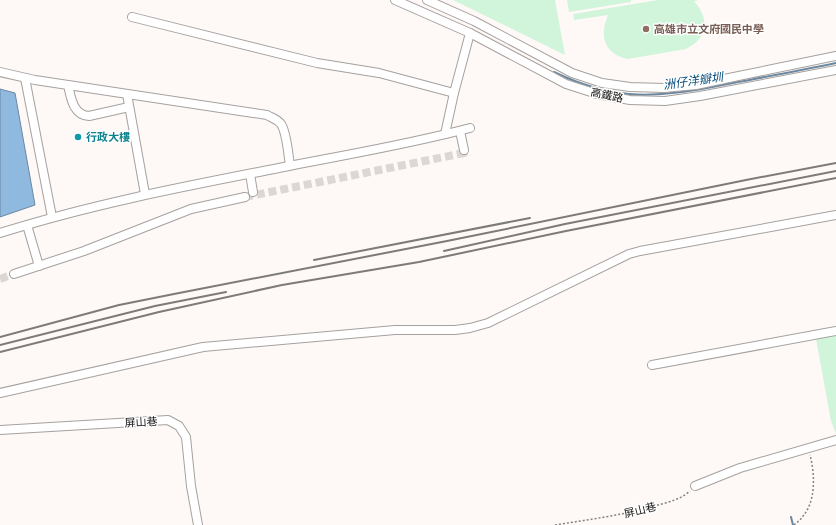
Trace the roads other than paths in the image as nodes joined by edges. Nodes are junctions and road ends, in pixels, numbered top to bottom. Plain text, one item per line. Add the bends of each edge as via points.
1 (395, 0) edge
2 (427, 0) edge
3 (132, 17) dead end
4 (470, 33) junction
5 (836, 56) edge
6 (836, 70) edge
7 (0, 72) edge
8 (25, 78) junction
9 (68, 85) junction
10 (454, 93) junction
11 (127, 94) junction
12 (129, 107) junction
13 (470, 128) dead end
14 (460, 130) junction
15 (444, 134) junction
16 (464, 150) dead end
17 (290, 165) junction
18 (250, 174) junction
19 (253, 192) dead end
20 (145, 194) junction
21 (245, 198) tunnel mouth
22 (836, 215) edge
23 (52, 218) junction
24 (27, 225) junction
25 (0, 233) edge
26 (39, 266) junction
27 (14, 274) tunnel mouth
28 (836, 331) edge
29 (652, 365) dead end
30 (0, 393) edge
31 (0, 430) edge
32 (836, 440) edge
33 (695, 486) road end
34 (198, 525) edge

1 - 4 street, 高鐵路
2 - 5 street, 高鐵路 via 474,21 572,73 602,83 630,88 696,86
3 - 10 street via 317,63 379,73
4 - 6 street, 高鐵路 via 566,84 597,94 630,100 665,101 700,96
4 - 10 street
7 - 8 street
8 - 9 street
8 - 23 street
9 - 11 street
9 - 12 street via 74,108 85,116
10 - 15 street
11 - 12 street
11 - 17 street via 259,114 276,119 284,131
12 - 20 street
13 - 14 street
14 - 15 street
14 - 16 street
15 - 17 street
17 - 18 street
18 - 19 street
18 - 20 street
20 - 23 street
21 - 26 street via 190,209
22 - 30 street via 629,254 488,323 470,328 395,330 203,347
23 - 24 street
24 - 25 street
24 - 26 street
26 - 27 street
28 - 29 street
31 - 34 street, 屏山巷 via 168,420 179,426 186,437
32 - 33 street via 740,468

